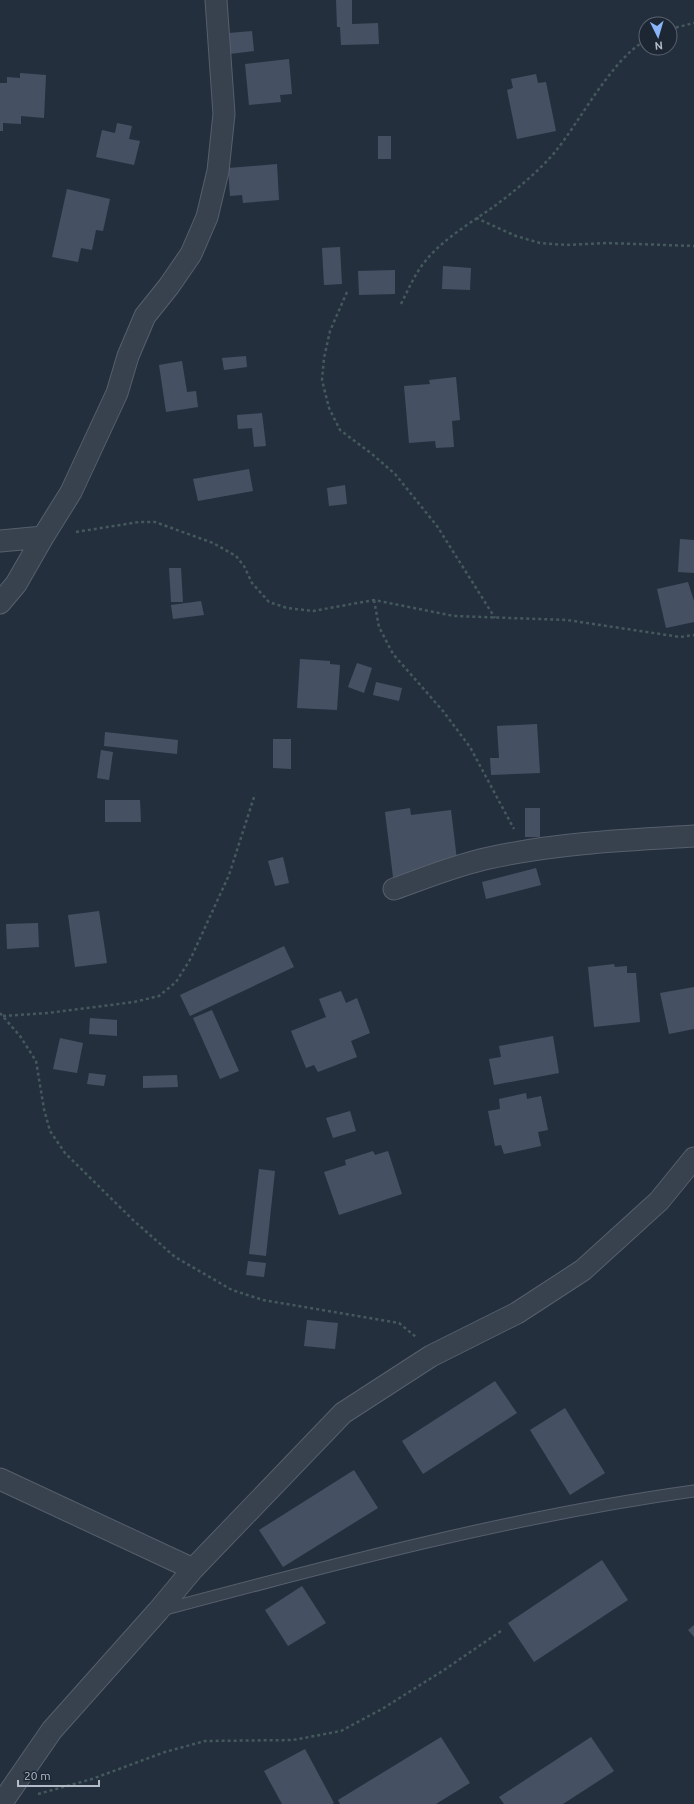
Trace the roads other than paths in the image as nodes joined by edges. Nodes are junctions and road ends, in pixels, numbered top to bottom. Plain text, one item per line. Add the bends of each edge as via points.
1 (216, 0) edge
2 (43, 537) junction
3 (0, 541) edge
4 (0, 603) edge
5 (694, 836) edge
6 (394, 889) dead end
7 (694, 1158) edge
8 (0, 1479) edge
9 (694, 1491) edge
10 (193, 1569) junction
11 (158, 1611) junction
12 (1, 1804) edge

1 - 2 street via 224,114 218,171 207,217 191,254 144,316 117,393 71,492
2 - 3 street
2 - 4 street via 16,584
5 - 6 street via 527,851 448,869
7 - 10 street via 659,1201 582,1270 516,1313 431,1356 343,1413
8 - 10 street
9 - 11 lane via 643,1498 440,1539
10 - 11 street
11 - 12 street via 52,1730

